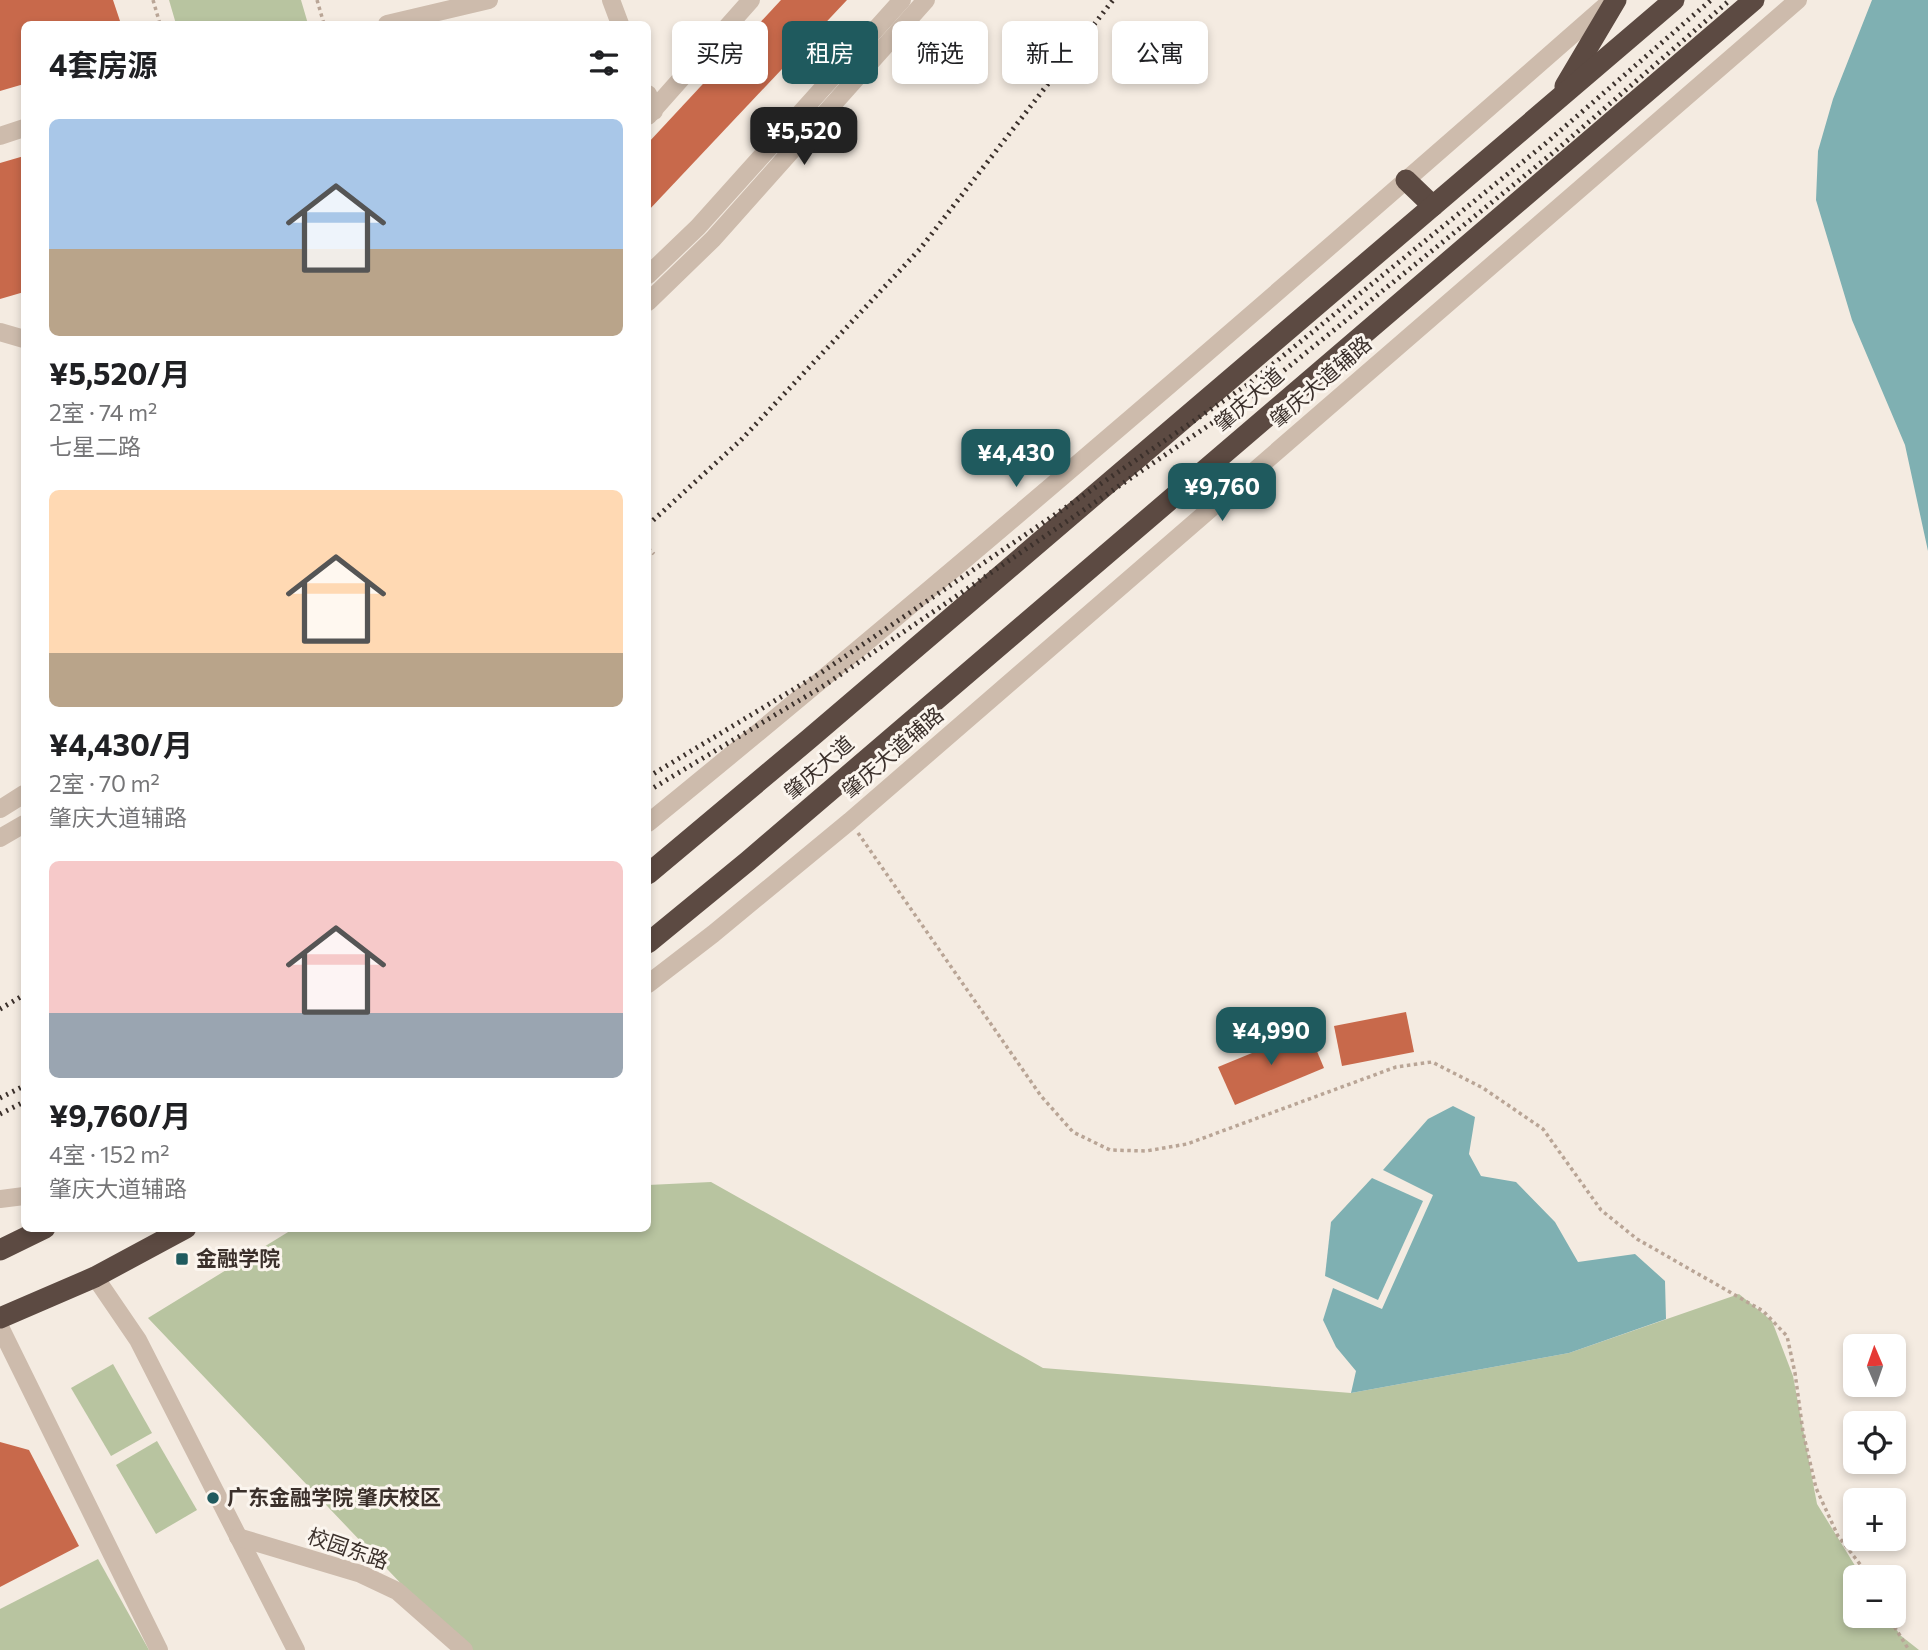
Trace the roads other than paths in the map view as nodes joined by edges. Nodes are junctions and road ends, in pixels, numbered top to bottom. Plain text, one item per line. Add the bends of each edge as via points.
1 (489, 0) edge
2 (611, 0) edge
3 (751, 0) edge
4 (902, 0) edge
5 (926, 0) edge
6 (1614, 0) edge
7 (1674, 0) edge
8 (1754, 0) edge
9 (1782, 0) edge
10 (1798, 0) edge
11 (400, 21) edge
12 (619, 21) edge
13 (1766, 26) junction
14 (1557, 100) junction
15 (651, 114) edge
16 (21, 129) edge
17 (0, 135) edge
18 (1406, 180) junction
19 (1433, 206) junction
20 (651, 272) edge
21 (651, 299) edge
22 (0, 332) edge
23 (21, 338) edge
24 (21, 796) edge
25 (0, 809) edge
26 (651, 821) edge
27 (21, 826) edge
28 (0, 838) edge
29 (651, 871) edge
30 (651, 941) edge
31 (651, 982) edge
32 (21, 1196) edge
33 (0, 1199) edge
34 (37, 1232) edge
35 (179, 1232) edge
36 (0, 1250) edge
37 (95, 1277) junction
38 (0, 1318) edge
39 (0, 1327) edge
40 (239, 1538) junction
41 (159, 1650) edge
42 (296, 1650) edge
43 (464, 1650) edge

1 - 11 street
2 - 12 street
3 - 15 street
4 - 20 street via 698,227
5 - 21 street via 713,239
6 - 14 highway
6 - 18 street
7 - 14 highway, 肇庆大道
8 - 30 highway, 肇庆大道
9 - 13 street
10 - 13 street, 肇庆大道辅路
13 - 31 street, 肇庆大道辅路 via 849,821
14 - 19 highway, 肇庆大道
16 - 17 street
18 - 19 highway
18 - 26 street
19 - 29 highway, 肇庆大道
22 - 23 street
24 - 25 street
27 - 28 street
32 - 33 street
34 - 36 highway
35 - 37 highway
37 - 38 highway
37 - 40 street via 138,1340
39 - 41 street
40 - 42 street
40 - 43 street, 校园东路 via 360,1574 397,1591

